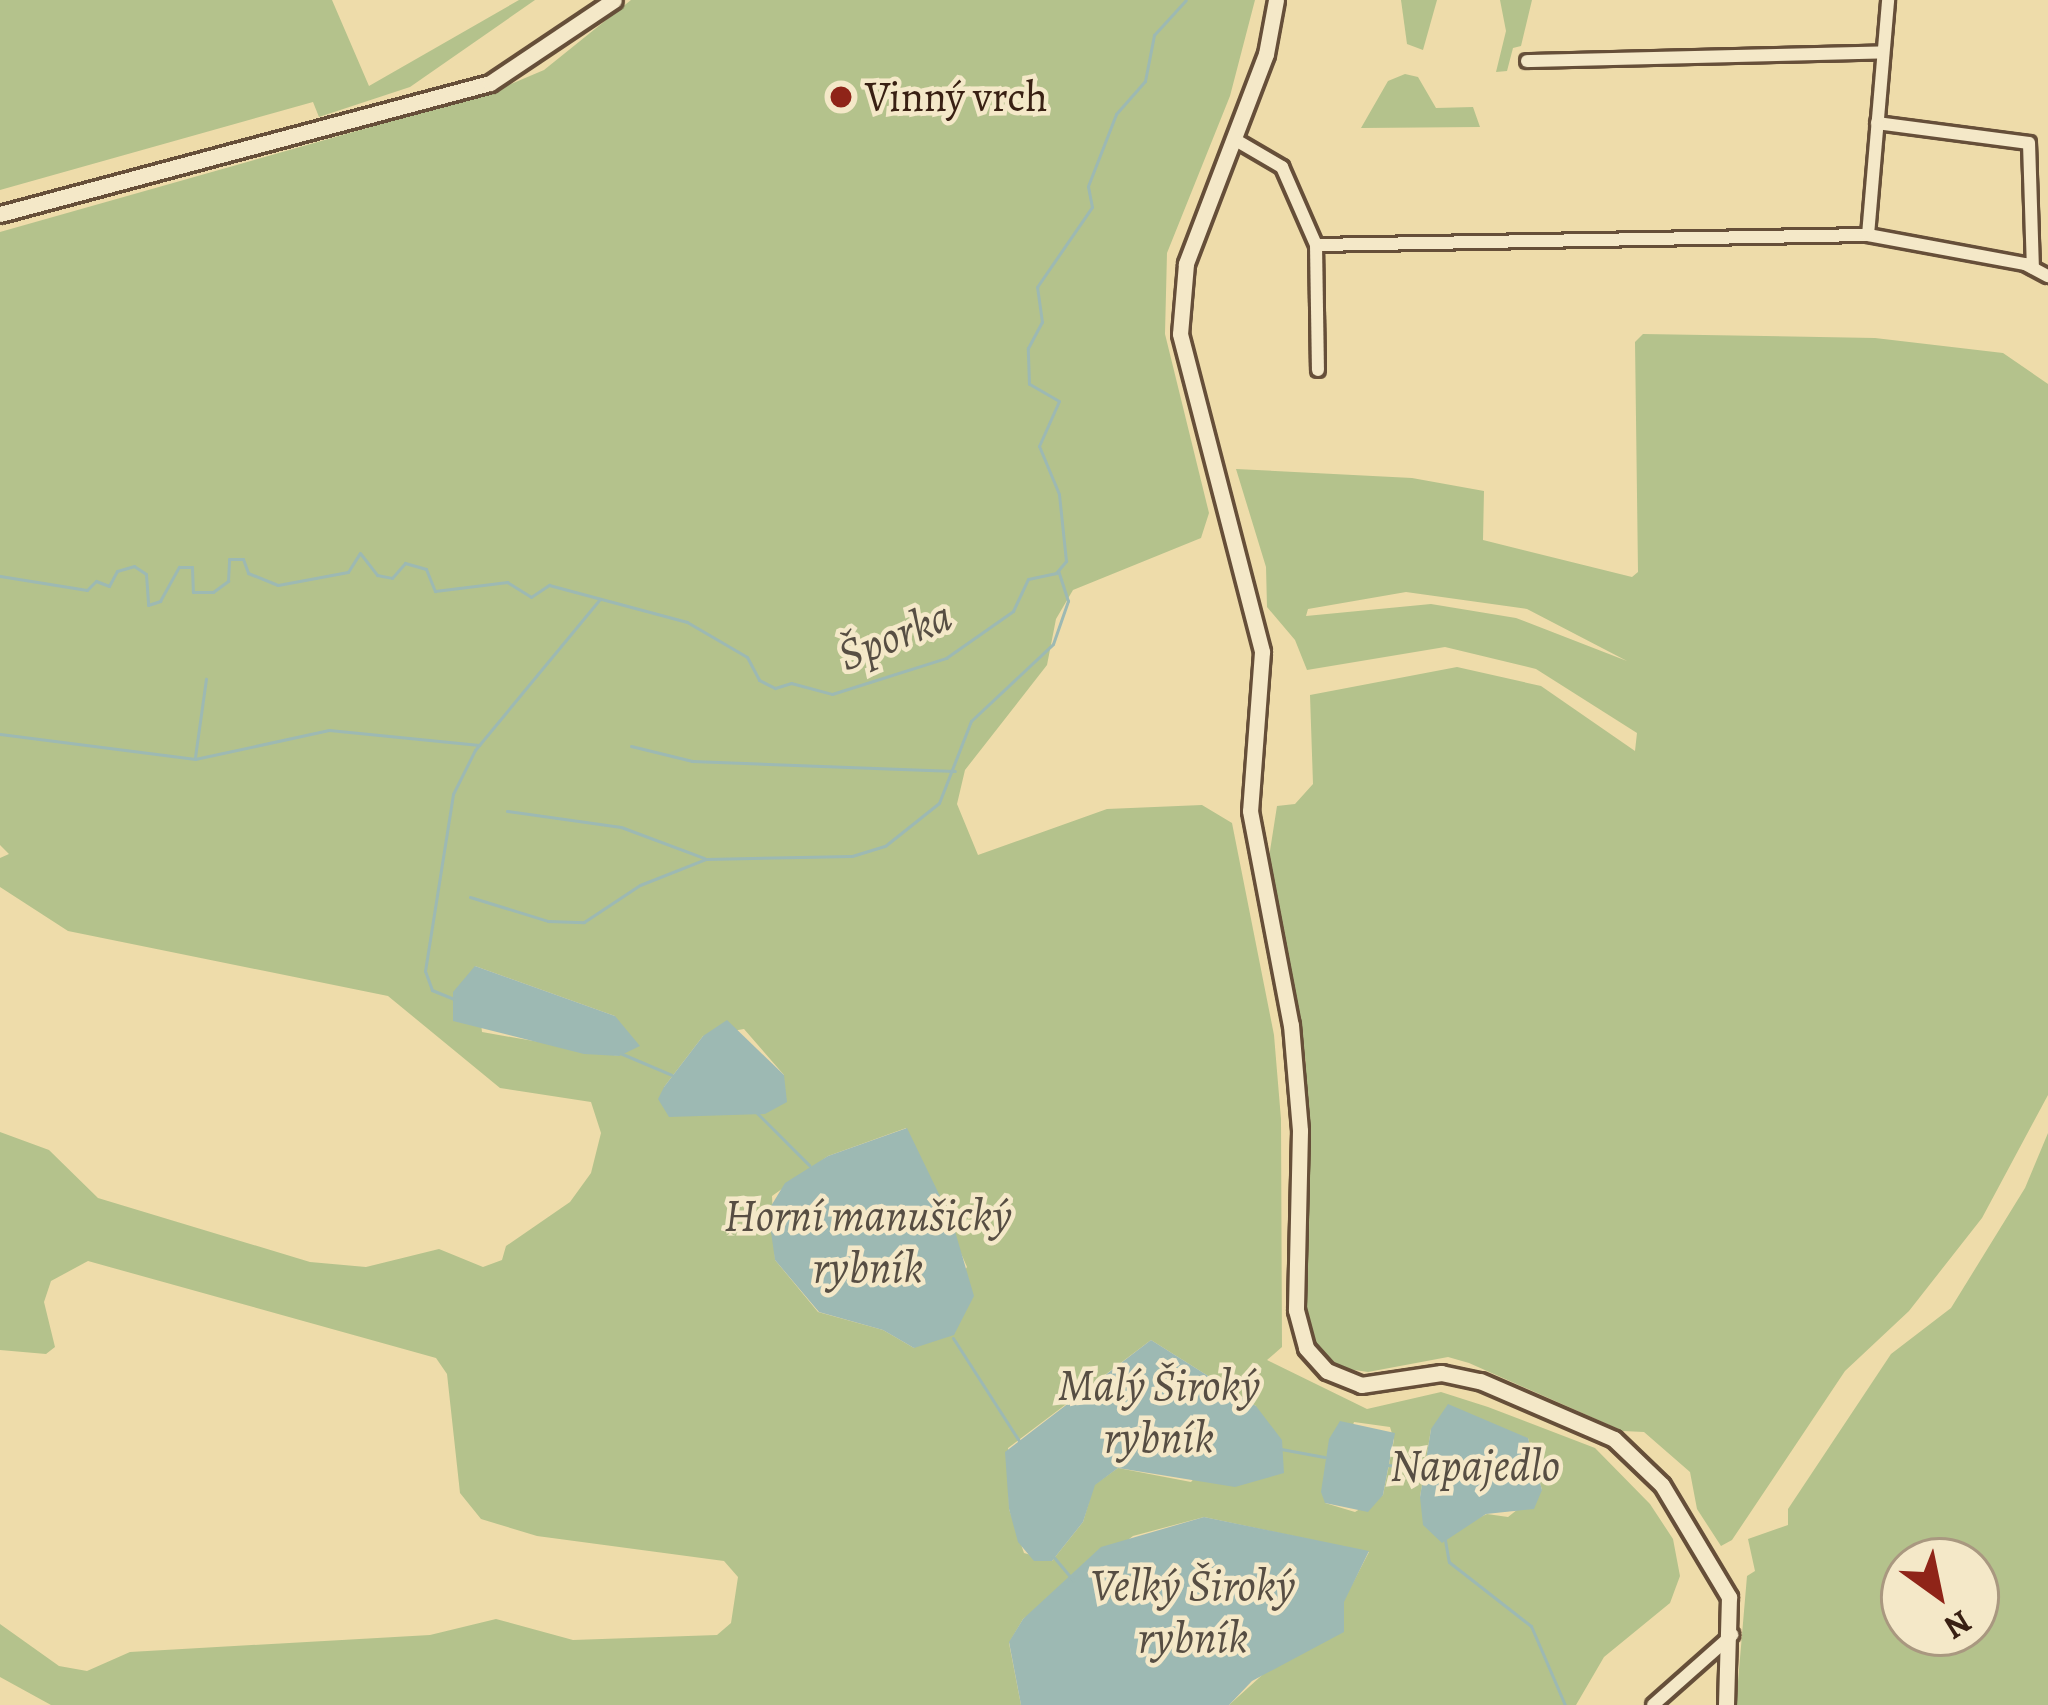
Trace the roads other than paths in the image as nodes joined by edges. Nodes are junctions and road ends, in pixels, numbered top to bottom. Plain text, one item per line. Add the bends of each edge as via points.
1 (614, 0) edge
2 (1276, 0) edge
3 (1888, 0) edge
4 (1883, 52) junction
5 (1527, 62) dead end
6 (1877, 123) junction
7 (1234, 139) junction
8 (0, 214) edge
9 (1868, 235) junction
10 (1316, 245) junction
11 (2033, 268) junction
12 (2048, 276) edge
13 (1318, 370) dead end
14 (1733, 1634) junction
15 (1653, 1705) edge
16 (1726, 1705) edge

1 - 8 street via 490,83
2 - 7 street
3 - 4 street
4 - 5 street
4 - 6 street
6 - 9 street
6 - 11 street via 2029,143
7 - 10 street via 1282,166
7 - 14 street via 1186,265 1180,334 1260,635 1250,812 1291,1025 1300,1131 1296,1310 1306,1348 1327,1371 1361,1385 1441,1373 1480,1381 1614,1439 1662,1485 1729,1597
9 - 10 street
9 - 11 street
10 - 13 street
11 - 12 street
14 - 15 street
14 - 16 street

